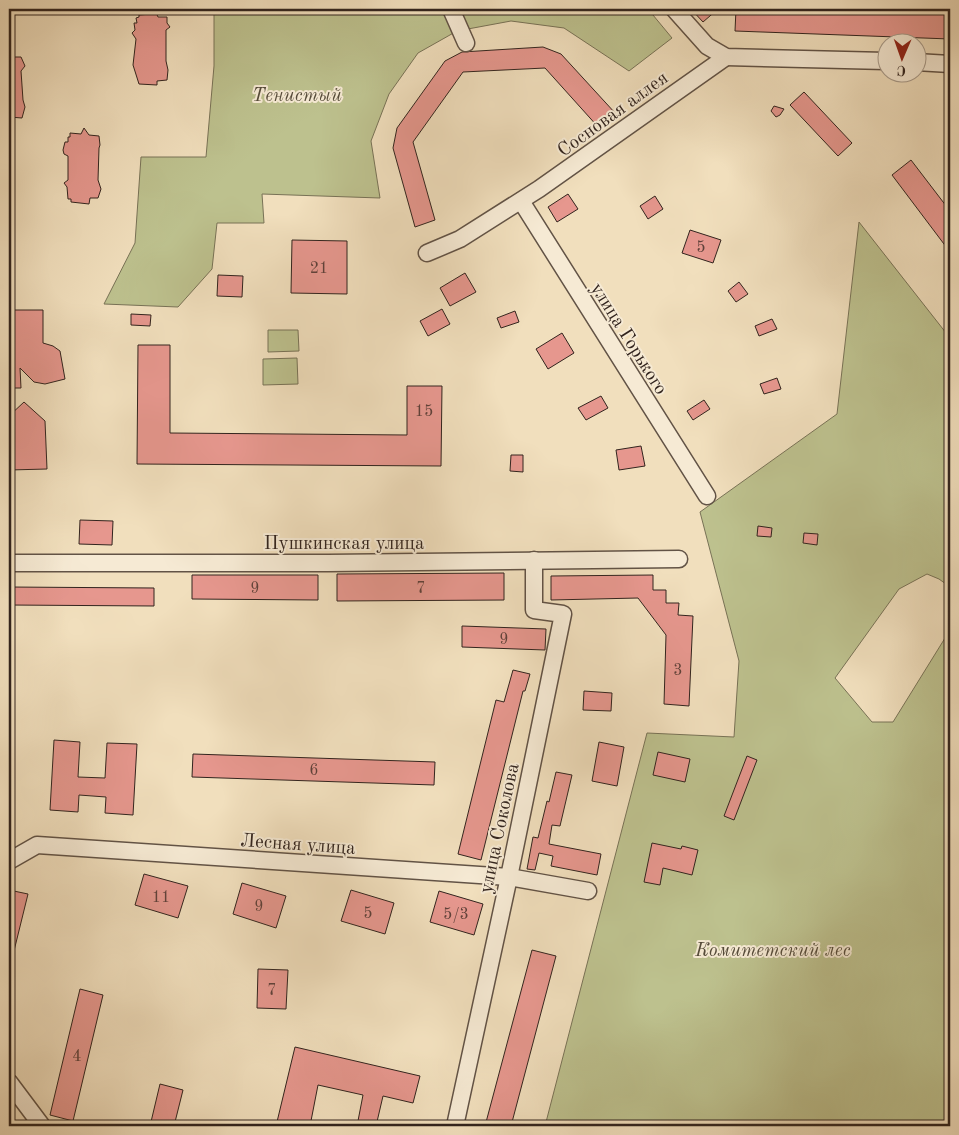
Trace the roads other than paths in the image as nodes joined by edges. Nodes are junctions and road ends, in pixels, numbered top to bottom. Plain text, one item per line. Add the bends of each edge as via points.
1 (451, 9) edge
2 (674, 9) edge
3 (466, 43) dead end
4 (726, 57) junction
5 (876, 61) edge
6 (926, 63) edge
7 (950, 64) edge
8 (521, 201) junction
9 (427, 253) dead end
10 (707, 496) dead end
11 (679, 559) dead end
12 (534, 560) junction
13 (9, 563) edge
14 (9, 861) edge
15 (509, 877) junction
16 (588, 891) dead end
17 (9, 1082) edge
18 (42, 1126) edge
19 (455, 1126) edge

1 - 3 street
2 - 4 street via 708,46
4 - 5 street
4 - 8 street, Сосновая аллея
6 - 7 street
8 - 9 street, Сосновая аллея via 460,238
8 - 10 street, улица Горького
11 - 12 street, Пушкинская улица
12 - 13 street, Пушкинская улица
12 - 15 street, улица Соколова via 534,610 563,614
14 - 15 street, Лесная улица via 38,844
15 - 16 street, Лесная улица
15 - 19 street, улица Соколова
17 - 18 street

